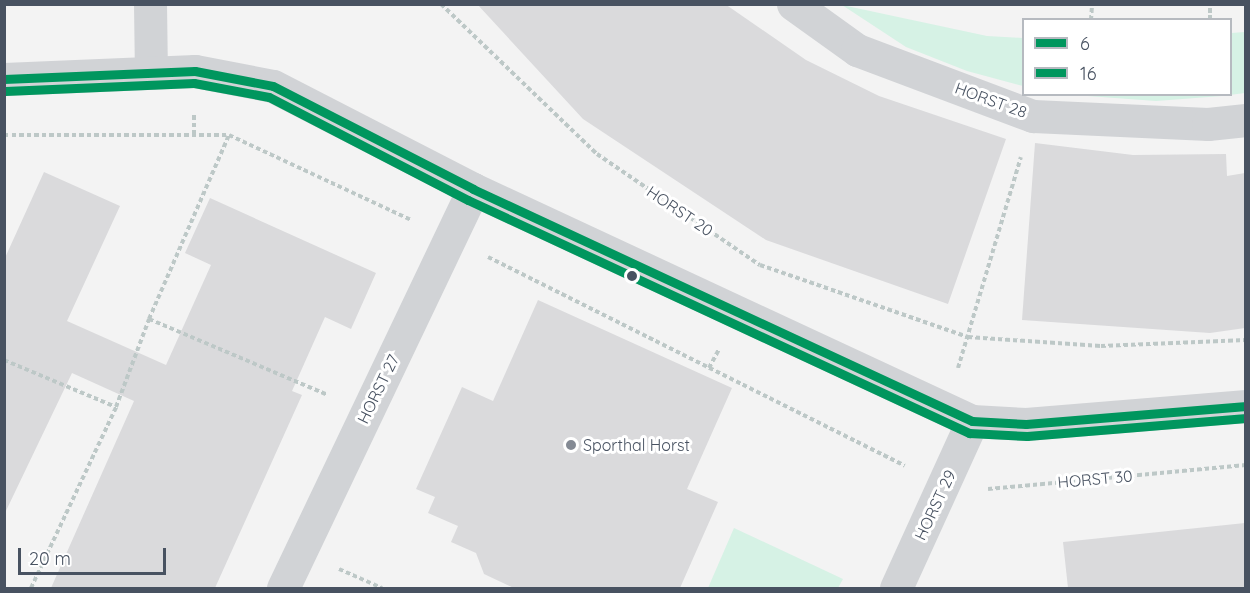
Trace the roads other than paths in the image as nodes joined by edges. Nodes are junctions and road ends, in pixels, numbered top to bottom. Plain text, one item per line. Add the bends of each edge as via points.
1 (150, 4) edge
2 (793, 4) edge
3 (151, 73) junction
4 (4, 78) edge
5 (1245, 120) edge
6 (473, 189) junction
7 (1245, 406) edge
8 (958, 416) junction
9 (283, 588) edge
10 (896, 588) edge

1 - 3 street
2 - 5 street, HORST 28 via 857,50 1033,116 1208,124
3 - 4 street
3 - 6 street via 195,71 273,86
6 - 8 street
6 - 9 street, HORST 27
7 - 8 street via 1026,424
8 - 10 street, HORST 29 via 944,486

